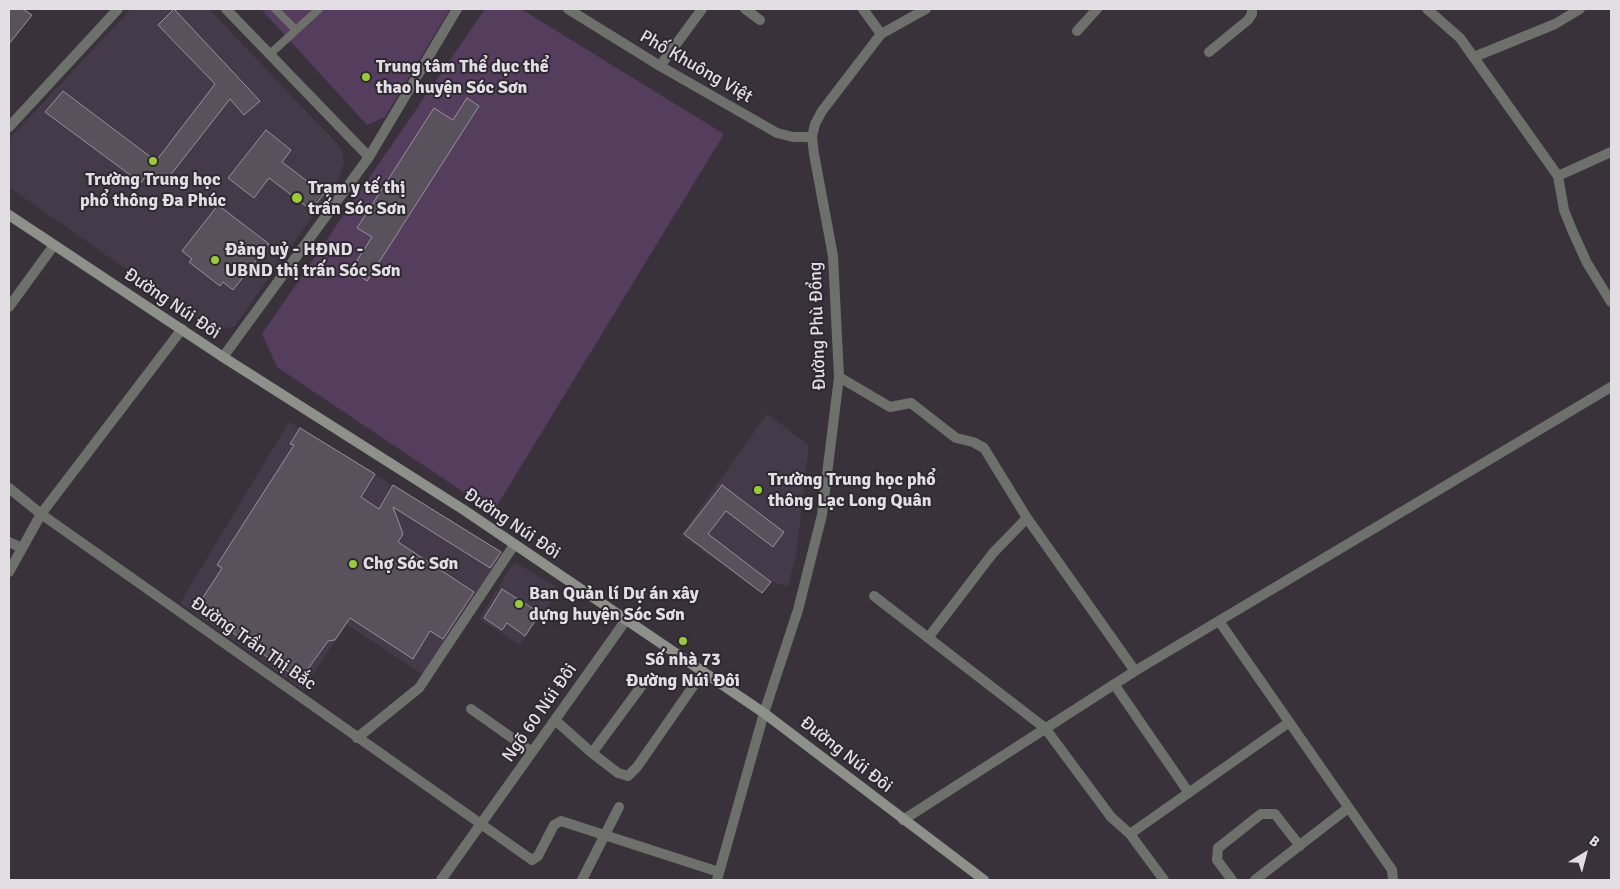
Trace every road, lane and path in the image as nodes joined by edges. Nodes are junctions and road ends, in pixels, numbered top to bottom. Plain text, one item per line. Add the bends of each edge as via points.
1 (118, 9) edge
2 (226, 9) edge
3 (275, 9) edge
4 (319, 9) edge
5 (458, 9) edge
6 (568, 9) edge
7 (702, 9) edge
8 (745, 9) edge
9 (863, 9) edge
10 (926, 9) edge
11 (1097, 9) edge
12 (1252, 9) edge
13 (1427, 9) edge
14 (1580, 9) edge
15 (760, 20) dead end
16 (296, 30) junction
17 (1077, 31) dead end
18 (881, 34) junction
19 (1209, 52) dead end
20 (270, 54) junction
21 (1474, 57) junction
22 (660, 66) junction
23 (9, 127) edge
24 (812, 137) junction
25 (1611, 152) edge
26 (369, 157) junction
27 (1558, 176) junction
28 (9, 215) edge
29 (54, 245) junction
30 (1611, 302) edge
31 (9, 307) edge
32 (182, 330) junction
33 (223, 357) junction
34 (839, 377) junction
35 (1611, 387) edge
36 (9, 488) edge
37 (41, 514) junction
38 (1027, 518) junction
39 (9, 542) edge
40 (514, 545) junction
41 (22, 548) junction
42 (9, 572) edge
43 (874, 596) dead end
44 (626, 620) junction
45 (1219, 621) junction
46 (928, 638) junction
47 (1135, 671) junction
48 (703, 672) junction
49 (643, 684) dead end
50 (1114, 684) junction
51 (471, 709) dead end
52 (764, 713) junction
53 (555, 720) junction
54 (1288, 723) junction
55 (1044, 728) junction
56 (356, 738) junction
57 (532, 752) junction
58 (592, 753) junction
59 (1189, 793) junction
60 (619, 807) dead end
61 (1348, 808) junction
62 (903, 820) junction
63 (479, 825) junction
64 (605, 834) junction
65 (1130, 834) junction
66 (1300, 846) junction
67 (718, 876) edge
68 (441, 880) edge
69 (582, 880) edge
70 (984, 880) edge
71 (1164, 880) edge
72 (1232, 880) edge
73 (1255, 880) edge
74 (1393, 880) edge

1 - 23 street
2 - 20 street
3 - 16 lane
4 - 16 lane
5 - 26 street
6 - 22 street, Phố Khuông Việt
7 - 22 street
8 - 15 street
9 - 18 street
10 - 18 street
11 - 17 street
12 - 19 street via 1248,20
13 - 21 street via 1460,38
14 - 21 street via 1555,24
16 - 20 lane
18 - 24 street via 822,111
20 - 26 street
21 - 27 street
22 - 24 street, Phố Khuông Việt via 777,133 792,138
24 - 34 street, Đường Phù Đổng via 833,256
25 - 27 street
26 - 33 street
27 - 30 street via 1564,210 1572,230 1587,263
28 - 29 main road, Đường Núi Đôi
29 - 31 street
29 - 32 main road, Đường Núi Đôi
32 - 33 main road, Đường Núi Đôi
32 - 37 street
33 - 40 main road, Đường Núi Đôi
34 - 38 street via 890,407 911,403 950,434 984,448
34 - 52 street, Đường Phù Đổng via 822,514 798,610
35 - 45 street
36 - 37 street, Đường Trần Thị Bắc
37 - 41 street
37 - 56 street, Đường Trần Thị Bắc
38 - 46 street via 992,553
38 - 47 street
39 - 41 street
40 - 44 main road, Đường Núi Đôi
40 - 56 street via 419,688
41 - 42 street
43 - 46 street
44 - 48 main road, Đường Núi Đôi
44 - 53 street, Ngõ 60 Núi Đôi
45 - 47 street
45 - 54 street
46 - 55 street
47 - 50 street
48 - 52 main road, Đường Núi Đôi
48 - 58 street via 632,774 623,776
49 - 58 street
50 - 55 street
50 - 59 street
51 - 57 street
52 - 62 main road, Đường Núi Đôi
52 - 67 street, Đường Phù Đổng
53 - 57 street, Ngõ 60 Núi Đôi
53 - 58 street
54 - 59 street
54 - 61 street
55 - 62 street
55 - 65 street via 1111,817
56 - 63 street, Đường Trần Thị Bắc
57 - 63 street, Ngõ 60 Núi Đôi
59 - 65 street
60 - 64 street
61 - 66 street
61 - 74 street via 1392,870
62 - 70 main road, Đường Núi Đôi
63 - 64 street, Đường Trần Thị Bắc via 532,860 538,856 557,822
63 - 68 street, Ngõ 60 Núi Đôi
64 - 67 street
64 - 69 street
65 - 71 street
66 - 72 street via 1275,814 1261,814 1218,848 1217,860
66 - 73 street

